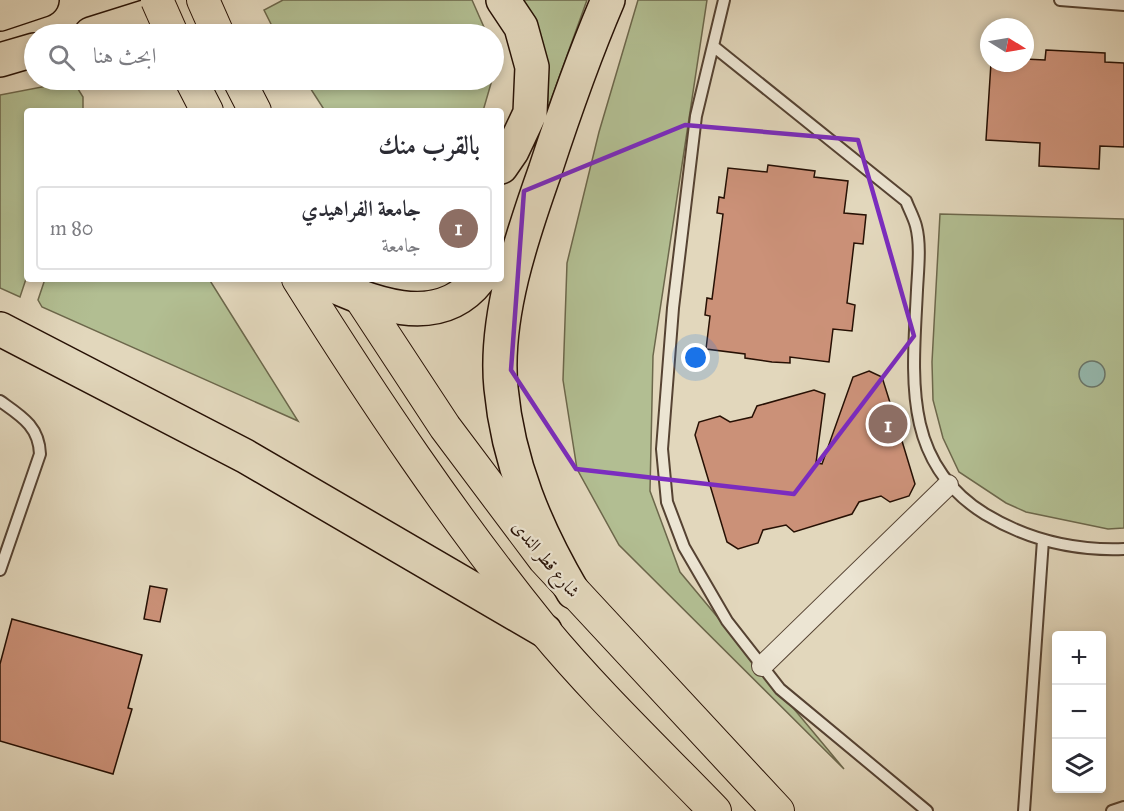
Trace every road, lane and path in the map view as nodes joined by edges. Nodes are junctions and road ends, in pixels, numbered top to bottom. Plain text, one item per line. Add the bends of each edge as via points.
1 (42, 0) edge
2 (203, 0) edge
3 (503, 0) edge
4 (608, 0) edge
5 (724, 0) edge
6 (1060, 0) edge
7 (1124, 5) edge
8 (0, 14) edge
9 (158, 17) tunnel mouth
10 (130, 24) edge
11 (214, 24) edge
12 (713, 46) junction
13 (24, 53) edge
14 (0, 60) edge
15 (244, 90) edge
16 (253, 108) edge
17 (504, 163) edge
18 (541, 182) junction
19 (504, 246) edge
20 (300, 282) edge
21 (330, 282) edge
22 (475, 282) edge
23 (354, 288) edge
24 (0, 329) edge
25 (0, 401) edge
26 (948, 485) junction
27 (1043, 540) junction
28 (1124, 549) edge
29 (0, 570) edge
30 (573, 592) junction
31 (545, 631) junction
32 (762, 666) junction
33 (1124, 807) edge
34 (715, 811) edge
35 (778, 811) edge
36 (927, 811) edge
37 (1024, 811) edge
38 (1112, 811) edge

1 - 8 highway
2 - 11 main road
3 - 17 highway via 521,27 532,67 530,113
4 - 18 highway via 578,71
5 - 12 lane
6 - 7 lane
9 - 10 highway
12 - 26 lane via 906,201 917,227 917,413 930,456
12 - 32 lane via 696,116 673,308 662,449 667,502 684,547 727,621
13 - 14 highway
15 - 16 main road
18 - 19 highway
18 - 30 highway via 510,283 501,387 527,505
20 - 31 main road via 423,471
21 - 23 highway
22 - 23 highway via 453,300 423,309 385,307
23 - 30 main road, شارع قطر الندى via 478,472
24 - 31 highway via 244,456
25 - 29 lane via 33,427 40,447
26 - 27 lane via 1011,530
26 - 32 street
27 - 28 lane via 1098,550
27 - 37 lane
30 - 35 main road, شارع قطر الندى
31 - 34 main road
32 - 36 lane via 780,689
33 - 38 lane

